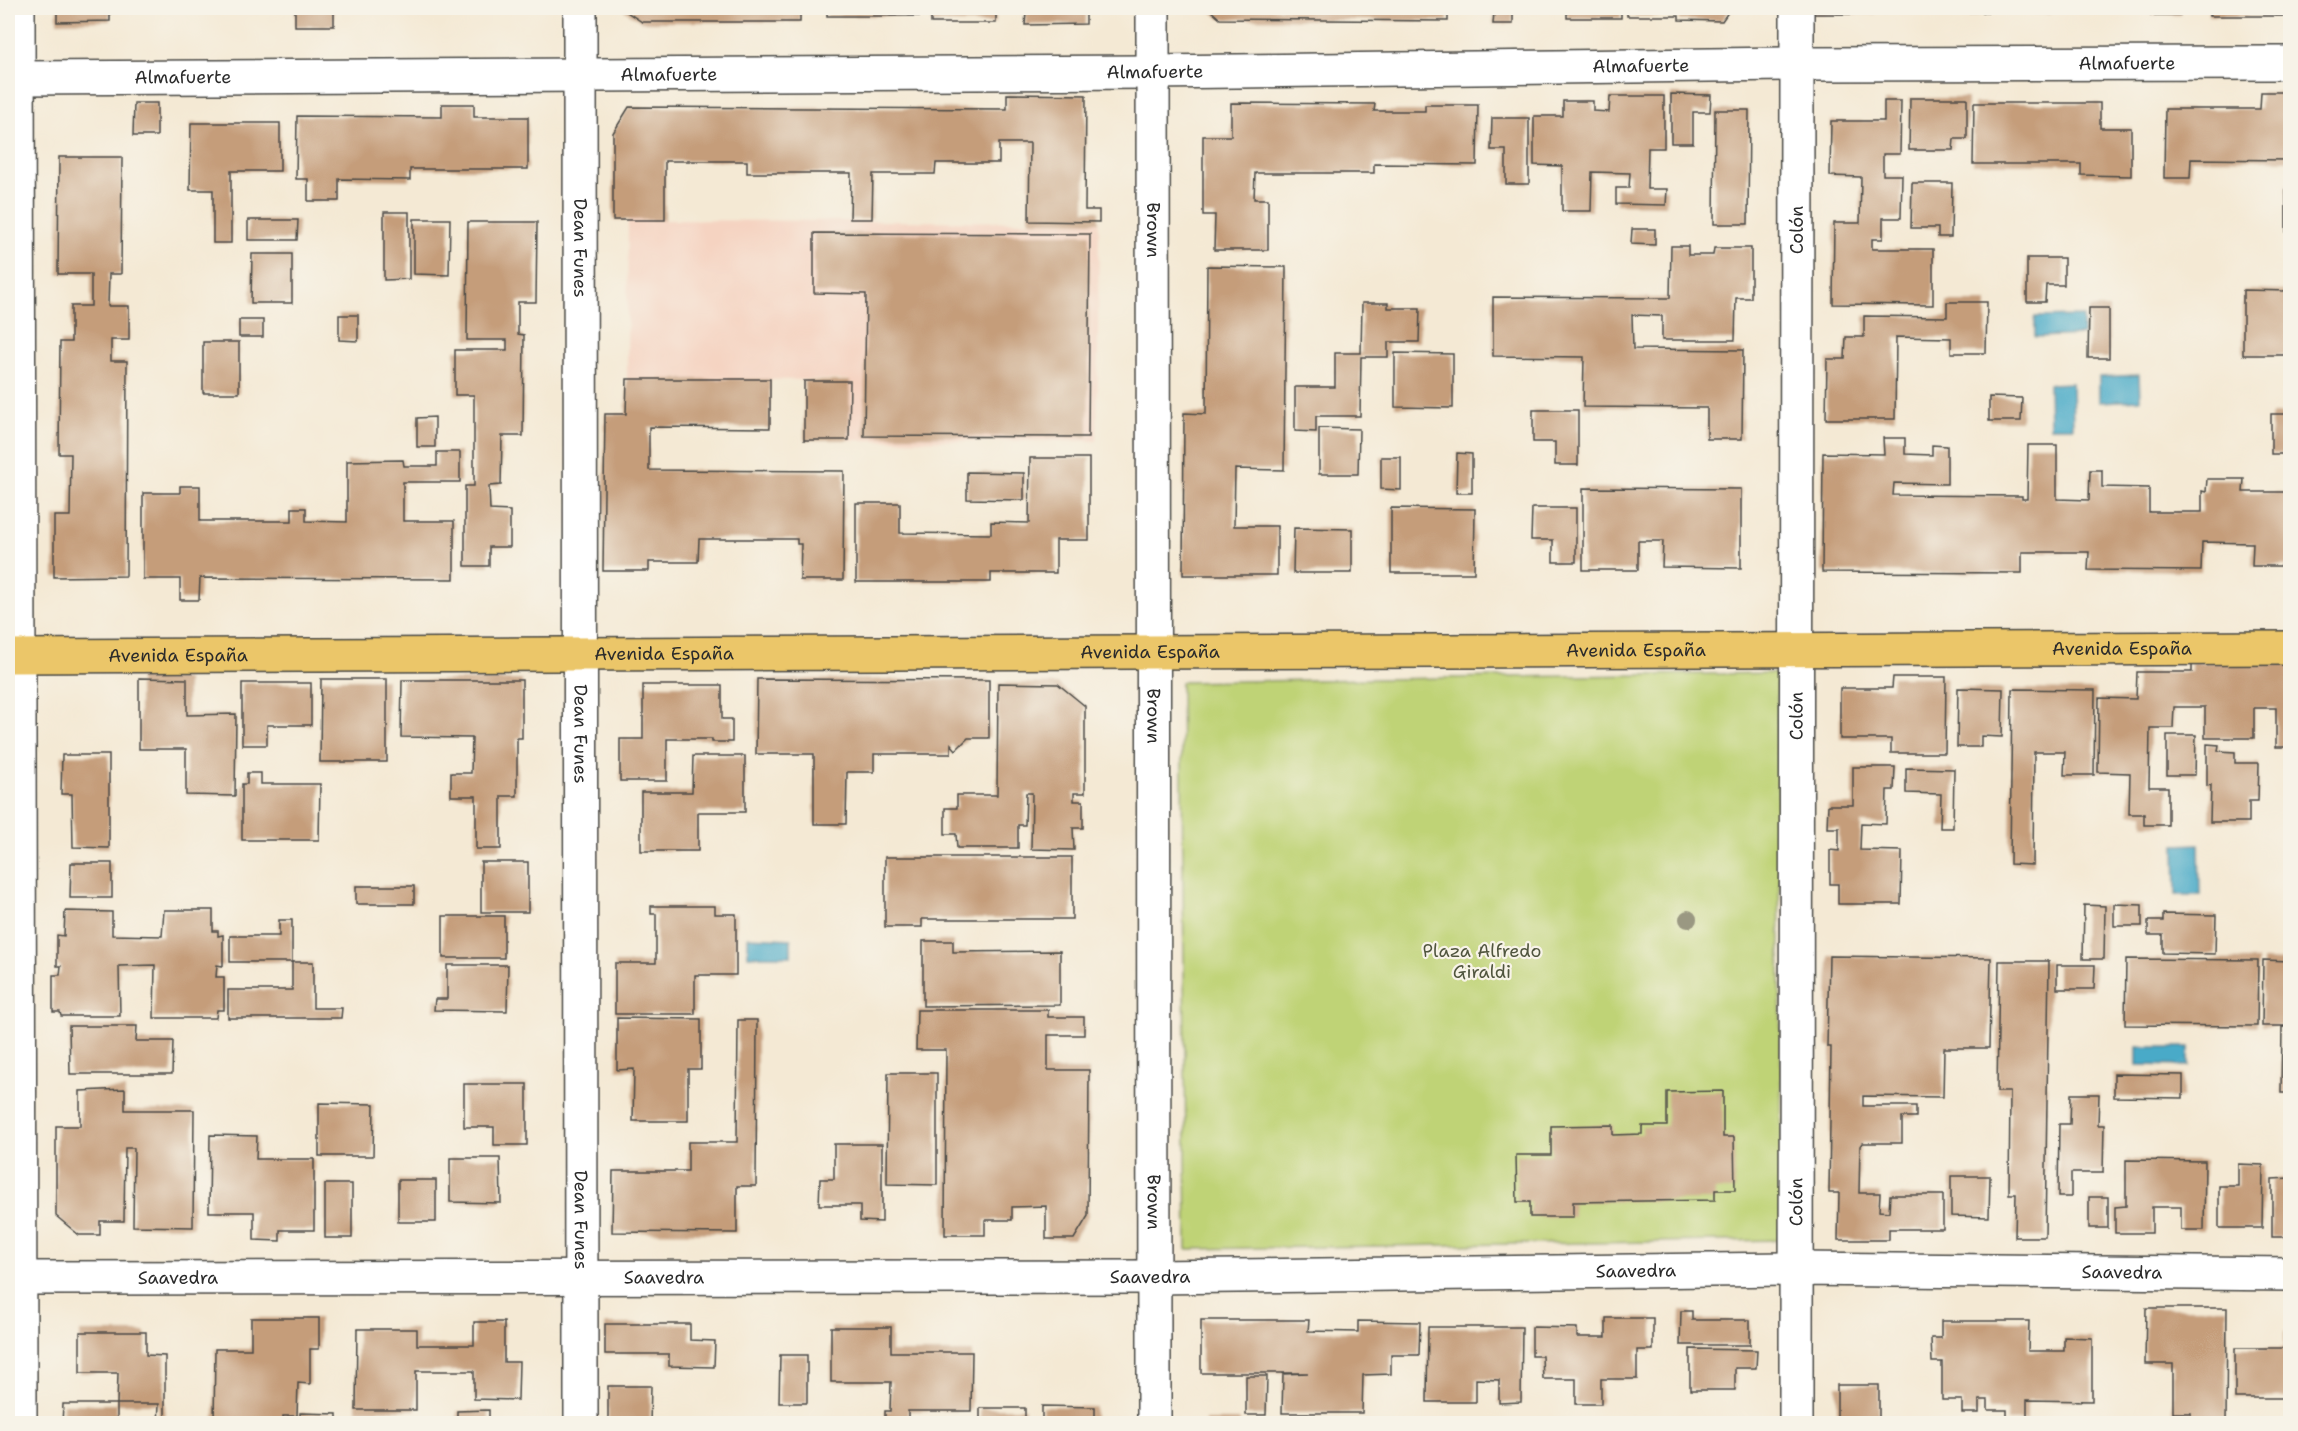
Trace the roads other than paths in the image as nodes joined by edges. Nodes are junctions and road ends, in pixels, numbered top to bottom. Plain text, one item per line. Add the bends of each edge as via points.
1 (18, 8) edge
2 (580, 8) edge
3 (1153, 8) edge
4 (1797, 8) edge
5 (2290, 63) edge
6 (1796, 64) junction
7 (1153, 72) junction
8 (581, 75) junction
9 (18, 78) junction
10 (13, 119) edge
11 (2290, 648) edge
12 (1796, 649) junction
13 (1153, 651) junction
14 (580, 653) junction
15 (12, 656) edge
16 (1796, 1269) junction
17 (2290, 1274) edge
18 (1154, 1277) junction
19 (13, 1278) edge
20 (581, 1278) junction
21 (20, 1424) edge
22 (581, 1424) edge
23 (1154, 1424) edge
24 (1796, 1424) edge

1 - 9 street
2 - 8 street, Dean Funes
3 - 7 street, Brown
4 - 6 street, Colón
5 - 6 street, Almafuerte
6 - 7 street, Almafuerte
6 - 12 street, Colón
7 - 8 street, Almafuerte
7 - 13 street, Brown
8 - 9 street, Almafuerte
8 - 14 street, Dean Funes
9 - 10 street
10 - 15 street
11 - 12 main road, Avenida España
12 - 13 main road, Avenida España
12 - 16 street, Colón
13 - 14 main road, Avenida España
13 - 18 street, Brown
14 - 15 main road, Avenida España
14 - 20 street, Dean Funes
15 - 19 street
16 - 17 street, Saavedra
16 - 18 street, Saavedra
16 - 24 street, Colón
18 - 20 street, Saavedra
18 - 23 street, Brown
19 - 20 street, Saavedra
19 - 21 street
20 - 22 street, Dean Funes

